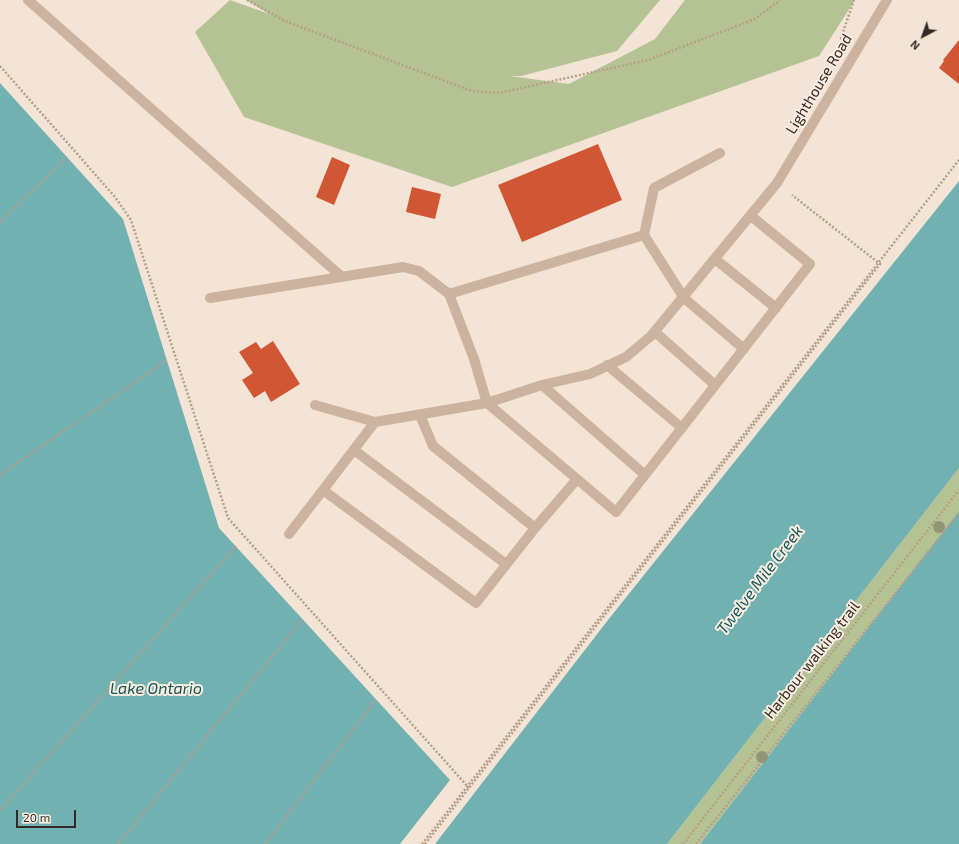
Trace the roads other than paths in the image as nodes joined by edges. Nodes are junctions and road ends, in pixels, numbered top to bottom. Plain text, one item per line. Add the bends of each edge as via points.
1 (28, 0) edge
2 (887, 0) edge
3 (720, 153) dead end
4 (751, 216) junction
5 (644, 235) junction
6 (715, 259) junction
7 (342, 277) junction
8 (449, 294) junction
9 (210, 298) dead end
10 (684, 298) junction
11 (776, 308) junction
12 (655, 332) junction
13 (744, 349) junction
14 (608, 366) junction
15 (542, 385) junction
16 (716, 385) junction
17 (487, 403) junction
18 (315, 405) dead end
19 (420, 415) junction
20 (375, 422) junction
21 (682, 428) junction
22 (354, 450) junction
23 (645, 475) junction
24 (577, 479) junction
25 (323, 490) junction
26 (535, 528) junction
27 (289, 534) dead end
28 (506, 564) junction

1 - 7 street
2 - 4 street, Lighthouse Road via 777,183
3 - 5 street via 654,188
4 - 6 street, Lighthouse Road
4 - 11 street via 810,264
5 - 8 street
5 - 10 street
6 - 10 street, Lighthouse Road
6 - 11 street
7 - 8 street via 403,267 419,272
7 - 9 street
8 - 17 street via 474,359
10 - 12 street, Lighthouse Road
10 - 13 street
11 - 13 street
12 - 14 street, Lighthouse Road via 626,357
12 - 16 street
13 - 16 street
14 - 15 street, Lighthouse Road via 590,374
14 - 21 street
15 - 17 street, Lighthouse Road
15 - 23 street
16 - 21 street
17 - 19 street, Lighthouse Road
17 - 24 street
18 - 20 street
19 - 20 street, Lighthouse Road
19 - 26 street via 433,446
20 - 22 street
21 - 23 street
22 - 25 street
22 - 28 street
23 - 24 street via 616,512
24 - 26 street
25 - 27 street
25 - 28 street via 476,603
26 - 28 street

